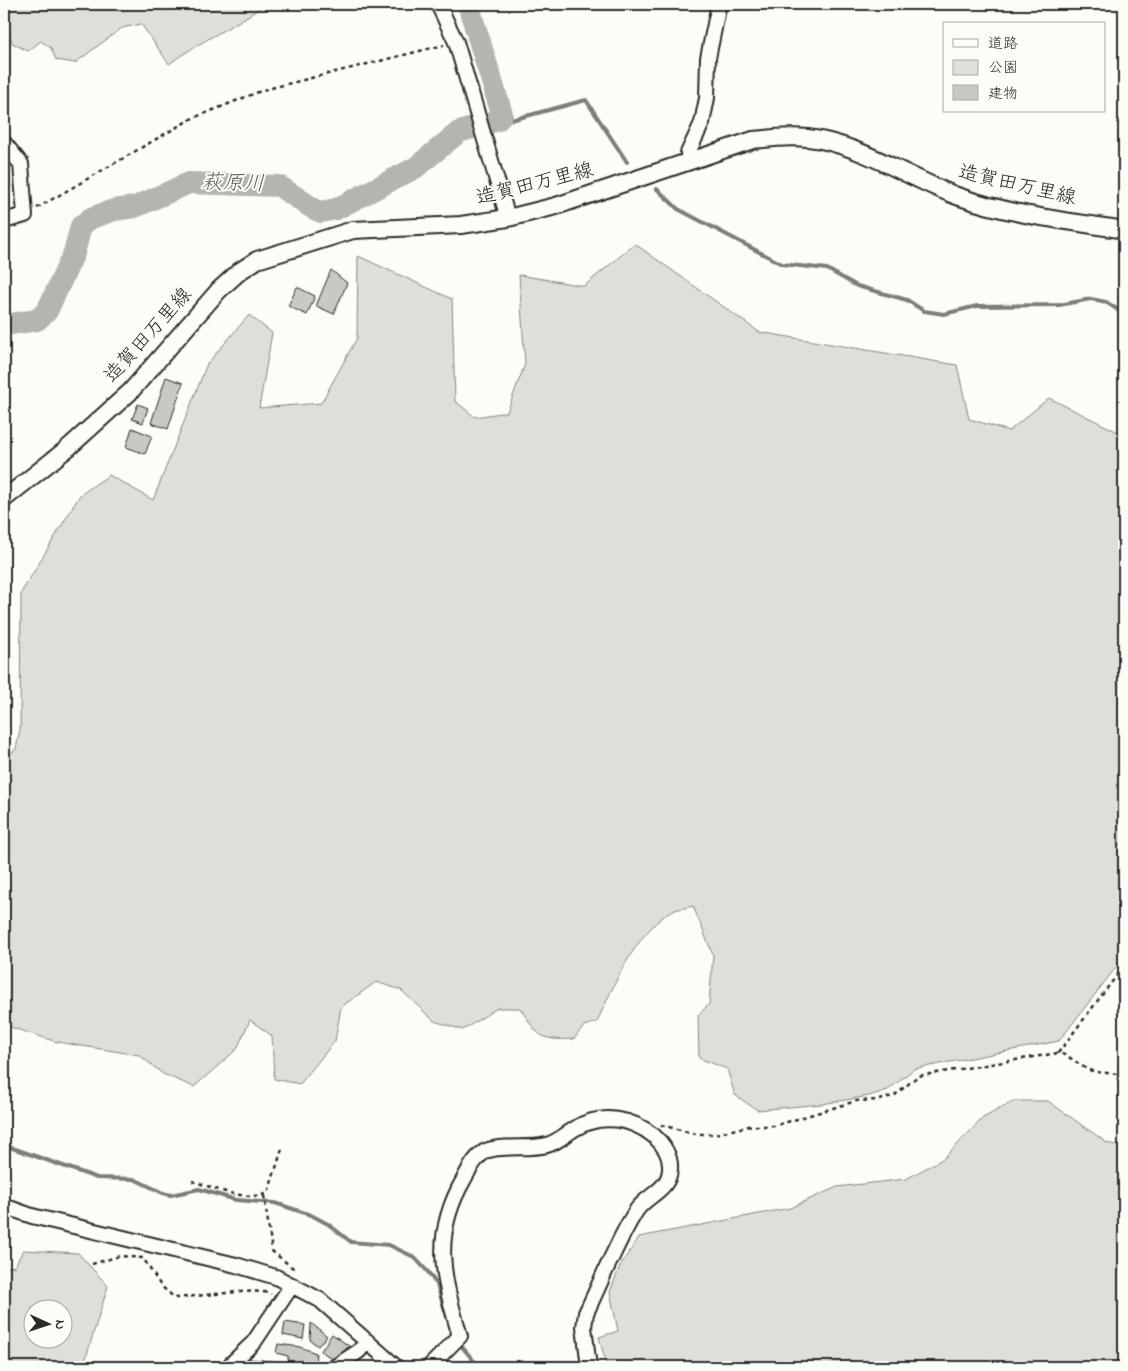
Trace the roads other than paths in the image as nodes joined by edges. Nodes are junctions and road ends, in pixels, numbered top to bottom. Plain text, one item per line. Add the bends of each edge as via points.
1 (438, 4) edge
2 (720, 4) edge
3 (4, 143) edge
4 (690, 161) junction
5 (508, 218) junction
6 (4, 221) edge
7 (1124, 230) edge
8 (4, 499) edge
9 (4, 1206) edge
10 (292, 1285) junction
11 (367, 1341) junction
12 (228, 1367) edge
13 (335, 1367) edge
14 (396, 1367) edge
15 (429, 1367) edge
16 (589, 1367) edge

1 - 5 street via 456,42
2 - 4 street via 708,58 707,98 702,123 688,153
3 - 6 street via 21,164 25,215
4 - 5 main road, 造賀田万里線 via 556,206
4 - 7 main road, 造賀田万里線 via 753,140 785,137 820,140 866,154 958,196 1006,209
5 - 8 main road, 造賀田万里線 via 461,225 353,230 257,260 219,290 130,392 68,448
9 - 10 street via 32,1216 236,1265
10 - 11 street via 320,1300
10 - 12 street via 254,1342
11 - 13 street via 359,1351
11 - 14 street
15 - 16 street via 460,1336 445,1284 444,1234 456,1194 481,1153 537,1148 550,1144 578,1126 595,1120 616,1119 632,1123 660,1142 670,1158 670,1170 668,1180 660,1190 637,1210 586,1314 584,1327

